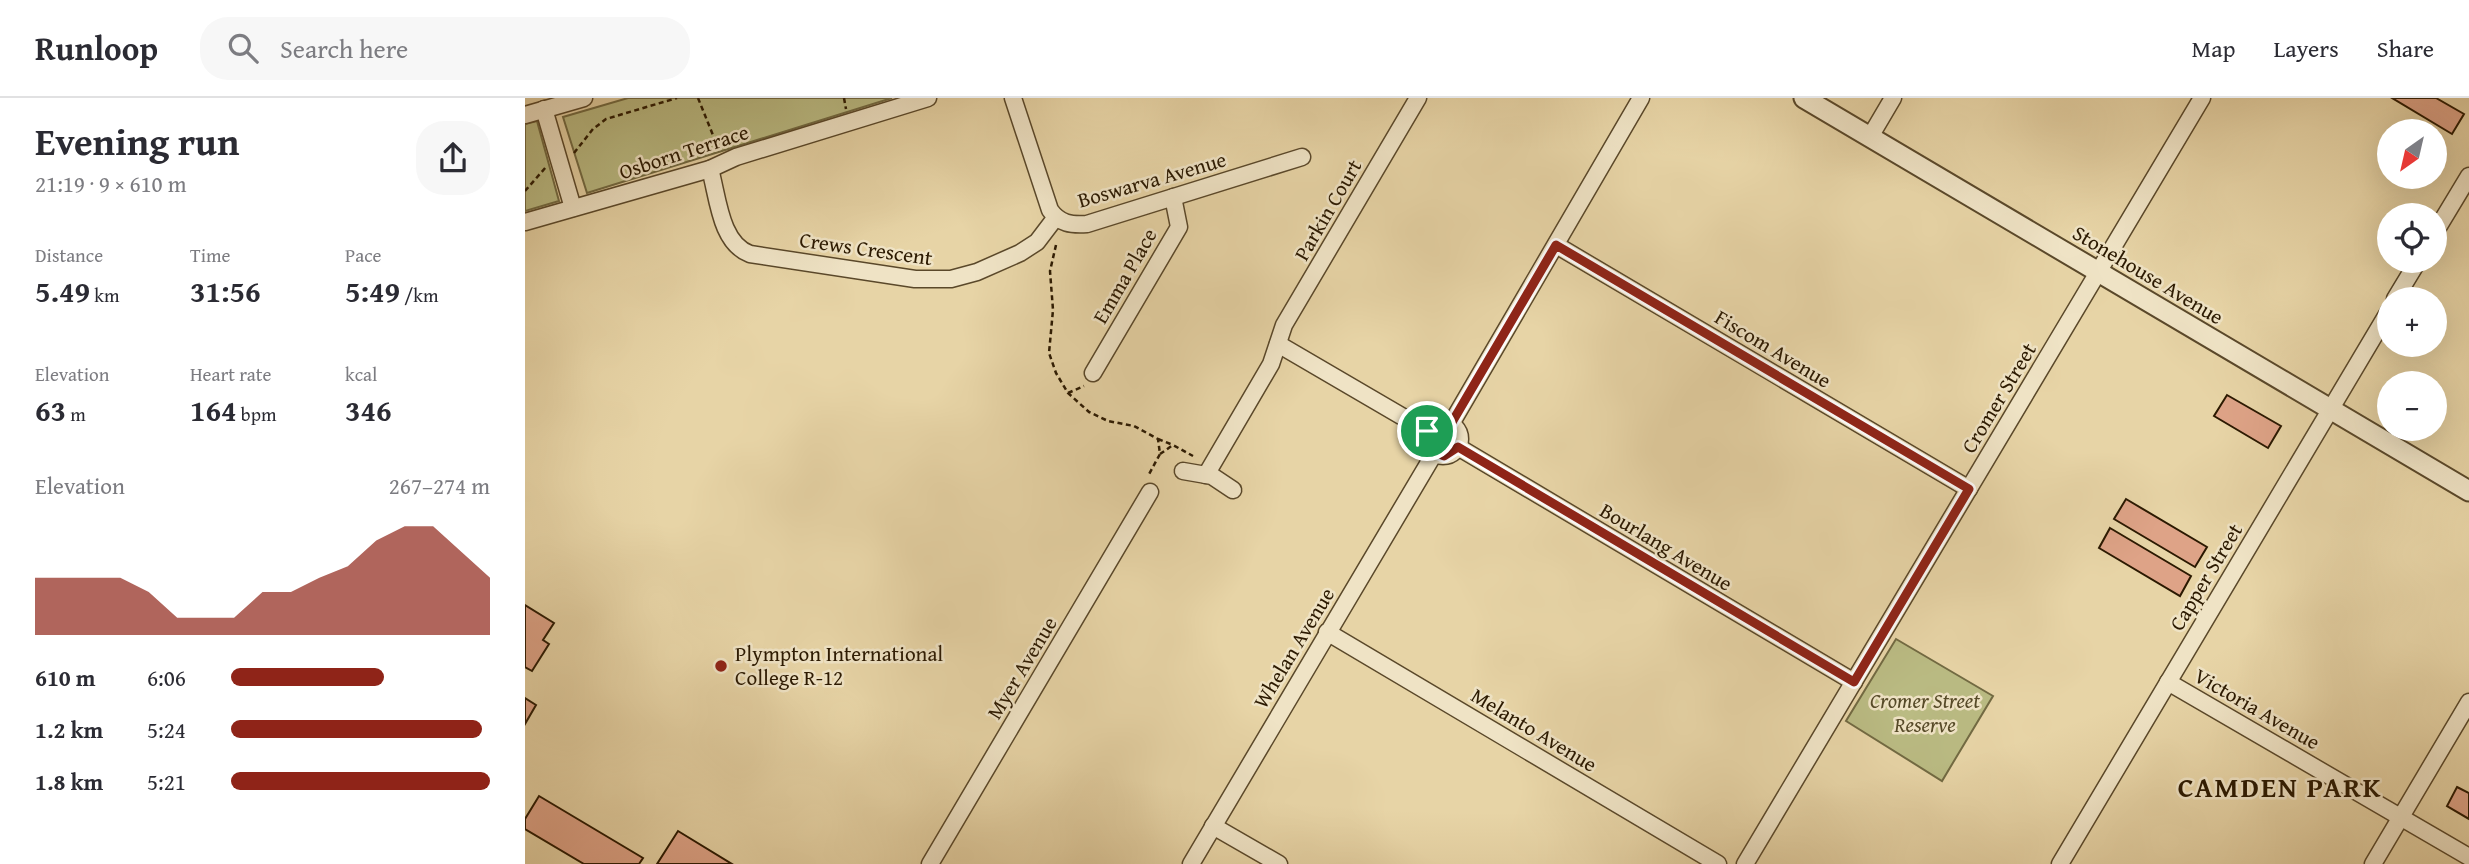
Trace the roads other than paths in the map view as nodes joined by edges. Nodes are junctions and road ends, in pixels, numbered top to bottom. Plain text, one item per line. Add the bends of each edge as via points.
1 (584, 98) edge
2 (927, 98) edge
3 (1013, 98) edge
4 (1417, 98) edge
5 (1641, 98) edge
6 (1804, 98) edge
7 (1893, 98) edge
8 (2202, 98) edge
9 (544, 109) junction
10 (525, 115) edge
11 (1870, 137) junction
12 (1302, 157) dead end
13 (710, 169) junction
14 (2469, 176) edge
15 (1173, 197) junction
16 (573, 208) junction
17 (2447, 212) edge
18 (1056, 218) junction
19 (525, 222) edge
20 (1556, 245) junction
21 (2099, 273) junction
22 (2377, 330) edge
23 (1278, 344) junction
24 (1093, 373) dead end
25 (2330, 409) junction
26 (1451, 424) junction
27 (1427, 431) junction
28 (1458, 447) junction
29 (1434, 454) junction
30 (1209, 470) junction
31 (1183, 471) dead end
32 (1969, 489) junction
33 (1233, 490) dead end
34 (2469, 491) edge
35 (1150, 492) dead end
36 (1328, 632) junction
37 (1854, 682) junction
38 (2168, 682) junction
39 (2469, 702) edge
40 (2401, 817) junction
41 (1213, 826) junction
42 (2469, 857) edge
43 (930, 864) edge
44 (1191, 864) edge
45 (1279, 864) edge
46 (1718, 864) edge
47 (1745, 864) edge
48 (2060, 864) edge
49 (2373, 864) edge

1 - 9 street
2 - 13 street, Osborn Terrace
3 - 18 street, Boswarva Avenue
4 - 23 street, Parkin Court
5 - 20 street
6 - 11 street, Stonehouse Avenue
7 - 11 street
8 - 21 street, Cromer Street
9 - 10 street
9 - 16 street
11 - 21 street, Stonehouse Avenue
12 - 15 street, Boswarva Avenue
13 - 16 street, Osborn Terrace
13 - 18 street, Crews Crescent via 729,238 739,250 915,279 951,279 1000,263 1037,242
14 - 17 street
15 - 18 street, Boswarva Avenue via 1087,224 1072,225
15 - 24 street, Emma Place via 1179,227
16 - 19 street, Osborn Terrace
20 - 26 street
20 - 32 street, Fiscom Avenue
21 - 25 street, Stonehouse Avenue
21 - 32 street, Cromer Street
22 - 25 street, Capper Street
23 - 27 street
23 - 30 street, Parkin Court
25 - 34 street, Stonehouse Avenue
25 - 38 street, Capper Street
26 - 27 street via 1438,422
26 - 28 street via 1459,434
27 - 29 street via 1426,443
28 - 29 street via 1447,456
28 - 37 street, Bourlang Avenue
29 - 36 street, Whelan Avenue
30 - 31 street
30 - 33 street
32 - 37 street, Cromer Street
35 - 43 street, Myer Avenue
36 - 41 street, Whelan Avenue
36 - 46 street, Melanto Avenue
37 - 47 street, Cromer Street
38 - 40 street, Victoria Avenue
38 - 48 street, Capper Street
39 - 40 street
40 - 42 street, Victoria Avenue
40 - 49 street
41 - 44 street, Whelan Avenue
41 - 45 street

